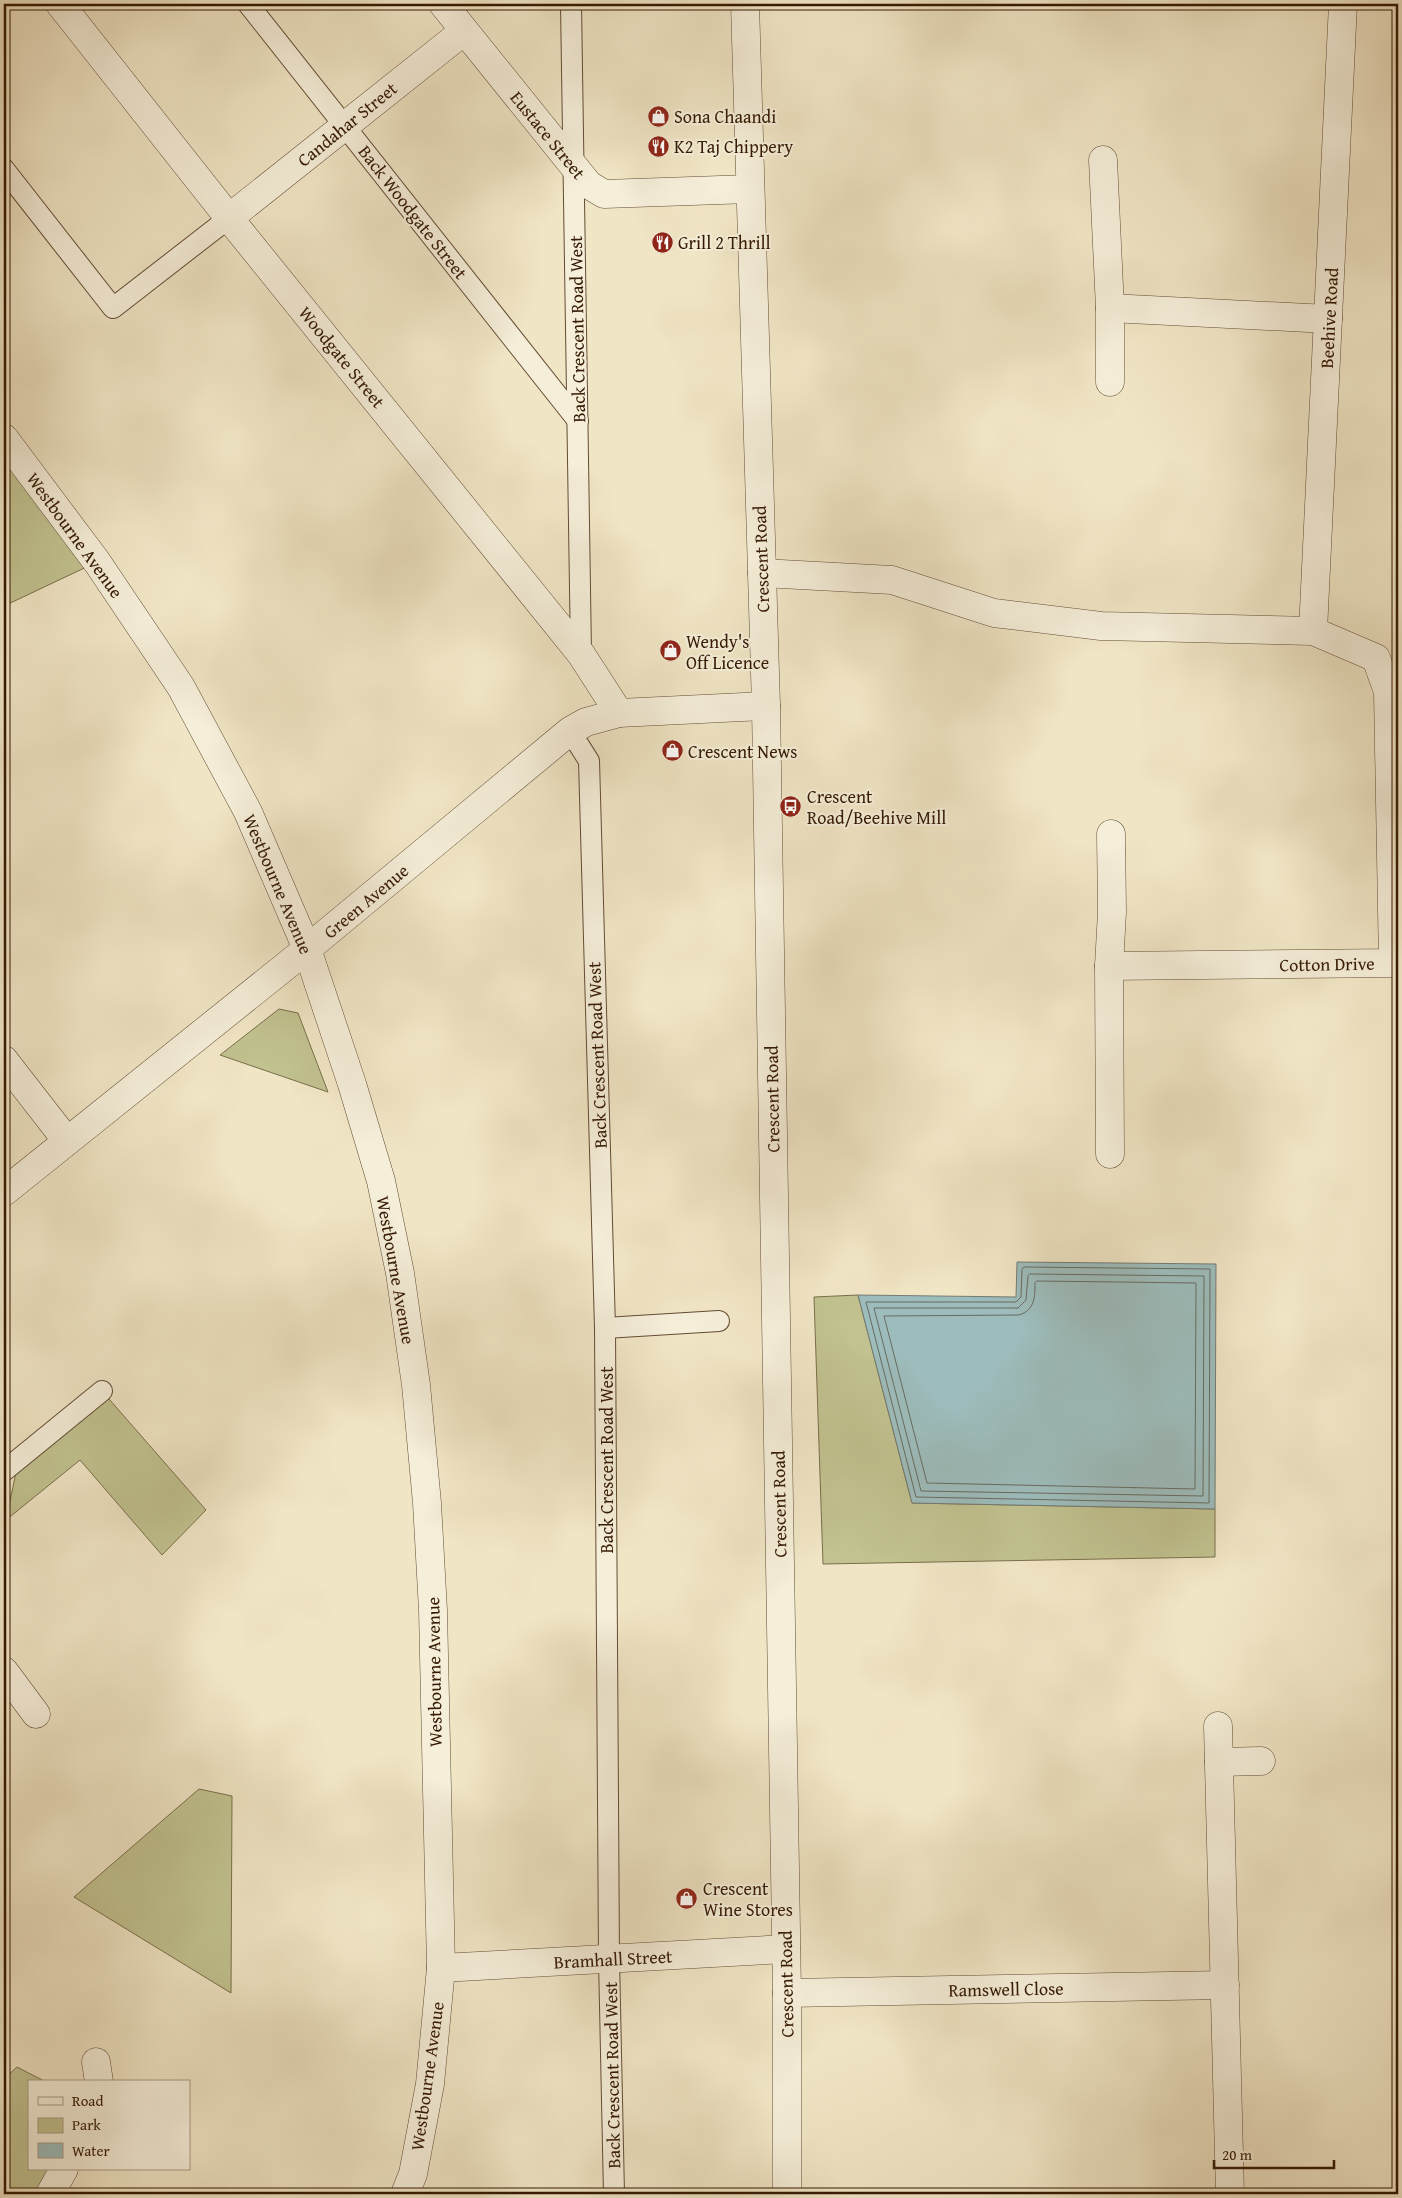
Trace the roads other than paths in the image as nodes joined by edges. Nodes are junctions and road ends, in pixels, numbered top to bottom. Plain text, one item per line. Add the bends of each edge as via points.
1 (60, 4) edge
2 (248, 4) edge
3 (443, 4) edge
4 (571, 4) edge
5 (745, 4) edge
6 (1343, 4) edge
7 (464, 31) junction
8 (345, 126) junction
9 (1103, 160) dead end
10 (4, 169) edge
11 (575, 170) junction
12 (750, 189) junction
13 (229, 218) junction
14 (1110, 308) junction
15 (1328, 319) junction
16 (1110, 382) dead end
17 (578, 421) junction
18 (4, 438) edge
19 (762, 573) junction
20 (1314, 632) junction
21 (581, 654) junction
22 (766, 706) junction
23 (619, 713) junction
24 (570, 731) junction
25 (1111, 834) dead end
26 (307, 949) junction
27 (1109, 966) junction
28 (4, 1060) edge
29 (67, 1141) junction
30 (1110, 1154) dead end
31 (4, 1192) edge
32 (719, 1321) dead end
33 (605, 1328) junction
34 (102, 1391) dead end
35 (4, 1471) edge
36 (6, 1679) edge
37 (36, 1714) dead end
38 (1218, 1726) dead end
39 (1261, 1761) dead end
40 (1219, 1762) junction
41 (786, 1949) junction
42 (610, 1959) junction
43 (441, 1968) junction
44 (1225, 1985) junction
45 (787, 1993) junction
46 (63, 2170) edge
47 (50, 2194) edge
48 (405, 2194) edge
49 (614, 2194) edge
50 (787, 2194) edge
51 (1230, 2194) edge

1 - 13 street, Woodgate Street
2 - 8 lane, Back Woodgate Street
3 - 7 street, Eustace Street
4 - 11 lane, Back Crescent Road West
5 - 12 street, Crescent Road
6 - 15 street, Beehive Road
7 - 8 street, Candahar Street
7 - 11 street, Eustace Street
8 - 13 street, Candahar Street
8 - 17 lane, Back Woodgate Street
9 - 14 street
10 - 13 lane via 113,308
11 - 12 street, Eustace Street via 589,185 604,194
11 - 17 lane, Back Crescent Road West
12 - 19 street, Crescent Road
13 - 21 street, Woodgate Street
14 - 15 street
14 - 16 street
15 - 20 street, Beehive Road
17 - 21 lane, Back Crescent Road West
18 - 26 street, Westbourne Avenue via 97,562 181,687 248,812
19 - 20 street via 892,580 994,613 1101,626
19 - 22 street, Crescent Road
20 - 27 street, Cotton Drive via 1376,658 1388,692 1393,963
21 - 23 street, Woodgate Street
22 - 23 street, Green Avenue
22 - 41 street, Crescent Road
23 - 24 street, Green Avenue via 586,722
24 - 26 street, Green Avenue
24 - 33 lane, Back Crescent Road West via 589,761
25 - 27 street
26 - 29 street, Green Avenue
26 - 43 street, Westbourne Avenue via 381,1181 400,1273 416,1385 434,1610
27 - 30 street
28 - 29 street
29 - 31 street, Green Avenue
32 - 33 lane
33 - 42 lane, Back Crescent Road West
34 - 35 lane
36 - 37 street
38 - 40 street
39 - 40 street
40 - 44 street
41 - 42 street, Bramhall Street
41 - 45 street, Crescent Road
42 - 43 street, Bramhall Street
42 - 49 lane, Back Crescent Road West
43 - 48 street, Westbourne Avenue via 430,2084 413,2174
44 - 45 street, Ramswell Close
44 - 51 street
45 - 50 street, Crescent Road
46 - 47 street

